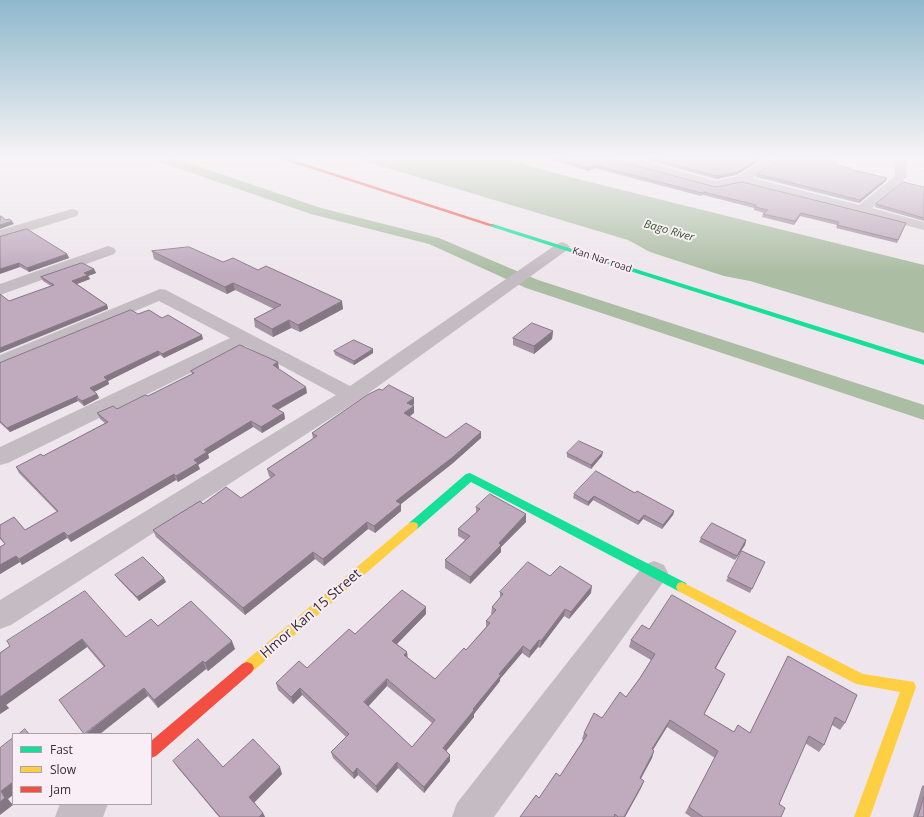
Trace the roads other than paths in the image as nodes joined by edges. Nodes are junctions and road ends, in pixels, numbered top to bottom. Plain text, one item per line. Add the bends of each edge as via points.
1 (401, 196) edge
2 (807, 196) edge
3 (878, 196) edge
4 (862, 210) junction
5 (72, 213) dead end
6 (924, 226) edge
7 (0, 235) edge
8 (562, 247) junction
9 (108, 251) dead end
10 (0, 290) edge
11 (244, 339) junction
12 (0, 362) edge
13 (924, 363) edge
14 (351, 395) junction
15 (0, 457) edge
16 (654, 573) junction
17 (0, 616) edge
18 (152, 750) edge
19 (88, 805) edge
20 (74, 817) edge
21 (471, 817) edge
22 (862, 817) edge

1 - 8 street, Kan Nar road
2 - 4 street
3 - 4 street
4 - 6 street
5 - 7 street
8 - 13 street, Kan Nar road
8 - 14 street
9 - 10 street
11 - 12 street via 160,294
11 - 14 street
11 - 15 street
14 - 17 street
16 - 18 street, Hmor Kan 15 Street via 470,477
16 - 21 street
16 - 22 street via 861,680 909,687
19 - 20 street

